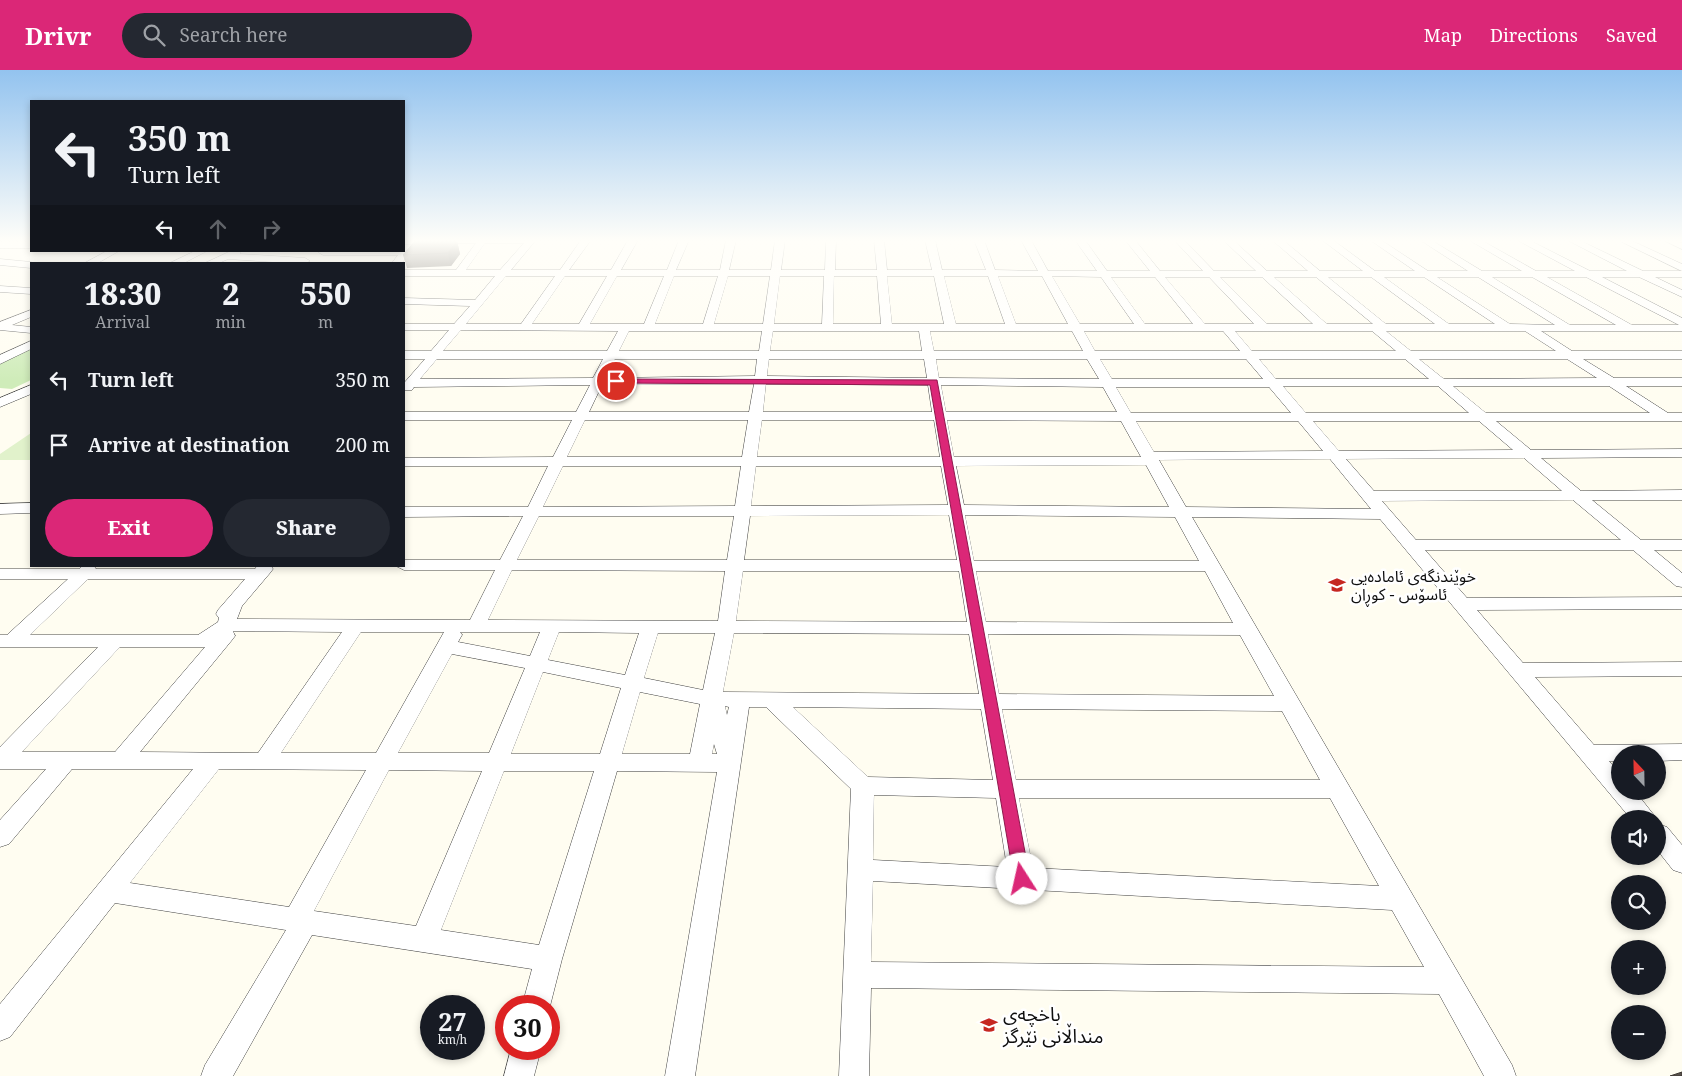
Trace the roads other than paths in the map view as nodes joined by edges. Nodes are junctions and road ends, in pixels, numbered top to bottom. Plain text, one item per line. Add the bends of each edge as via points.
1 (426, 287) edge
2 (492, 287) edge
3 (552, 287) edge
4 (606, 287) edge
5 (664, 287) edge
6 (719, 287) edge
7 (773, 287) edge
8 (828, 287) edge
9 (882, 287) edge
10 (941, 287) edge
11 (995, 287) edge
12 (1053, 287) edge
13 (1112, 287) edge
14 (1168, 287) edge
15 (1224, 287) edge
16 (1279, 287) edge
17 (1331, 287) edge
18 (1391, 287) edge
19 (1446, 287) edge
20 (1501, 287) edge
21 (1557, 287) edge
22 (1609, 287) edge
23 (1668, 287) edge
24 (0, 289) edge
25 (30, 292) edge
26 (1682, 294) edge
27 (409, 301) edge
28 (478, 303) junction
29 (30, 313) edge
30 (0, 319) edge
31 (14, 320) junction
32 (0, 327) edge
33 (405, 327) edge
34 (458, 327) junction
35 (524, 327) junction
36 (583, 327) junction
37 (648, 327) junction
38 (625, 328) junction
39 (706, 328) junction
40 (768, 328) junction
41 (827, 328) junction
42 (887, 328) junction
43 (924, 328) junction
44 (951, 328) junction
45 (1012, 328) junction
46 (1076, 328) junction
47 (1142, 328) junction
48 (1202, 328) junction
49 (1226, 328) junction
50 (1264, 328) junction
51 (1324, 328) junction
52 (1380, 328) junction
53 (1448, 328) junction
54 (1508, 328) junction
55 (1528, 328) junction
56 (1569, 328) junction
57 (1630, 328) junction
58 (1680, 328) edge
59 (30, 330) edge
60 (30, 345) edge
61 (405, 355) edge
62 (435, 355) junction
63 (611, 355) junction
64 (764, 355) junction
65 (1092, 355) junction
66 (929, 356) junction
67 (1250, 356) junction
68 (1409, 356) junction
69 (1570, 356) junction
70 (1682, 356) edge
71 (0, 360) edge
72 (760, 380) junction
73 (598, 381) junction
74 (934, 382) junction
75 (1272, 382) junction
76 (1441, 382) junction
77 (1611, 382) junction
78 (1682, 382) edge
79 (1107, 383) junction
80 (406, 388) edge
81 (30, 390) edge
82 (30, 397) edge
83 (0, 405) edge
84 (405, 416) edge
85 (581, 416) junction
86 (755, 416) junction
87 (940, 416) junction
88 (1302, 416) junction
89 (1127, 417) junction
90 (1482, 417) junction
91 (1666, 417) junction
92 (1682, 417) edge
93 (1682, 427) edge
94 (1682, 453) edge
95 (1528, 454) junction
96 (1334, 455) junction
97 (1150, 458) junction
98 (948, 461) junction
99 (405, 462) edge
100 (558, 462) junction
101 (749, 462) junction
102 (1682, 494) edge
103 (1577, 495) junction
104 (1370, 496) junction
105 (30, 508) edge
106 (0, 509) edge
107 (957, 510) junction
108 (533, 511) junction
109 (742, 511) junction
110 (405, 512) edge
111 (1181, 512) junction
112 (1384, 514) junction
113 (1682, 544) edge
114 (1411, 545) junction
115 (1637, 545) junction
116 (405, 565) edge
117 (506, 566) junction
118 (734, 566) junction
119 (967, 566) junction
120 (1212, 566) junction
121 (88, 570) edge
122 (263, 570) edge
123 (0, 574) edge
124 (1682, 582) edge
125 (1682, 603) edge
126 (1461, 604) junction
127 (355, 626) junction
128 (466, 626) junction
129 (552, 626) junction
130 (223, 627) junction
131 (650, 627) junction
132 (726, 627) junction
133 (978, 628) junction
134 (1247, 629) junction
135 (6, 641) edge
136 (115, 641) junction
137 (446, 646) junction
138 (537, 664) junction
139 (1682, 669) edge
140 (1518, 670) junction
141 (633, 683) junction
142 (712, 699) junction
143 (740, 700) junction
144 (773, 701) junction
145 (991, 702) junction
146 (1290, 704) junction
147 (720, 730) junction
148 (1682, 752) edge
149 (1589, 753) junction
150 (0, 760) edge
151 (67, 760) junction
152 (121, 760) junction
153 (213, 761) junction
154 (264, 761) junction
155 (382, 762) junction
156 (497, 762) junction
157 (609, 763) junction
158 (699, 763) junction
159 (730, 763) junction
160 (1611, 779) edge
161 (863, 786) junction
162 (1006, 789) junction
163 (1338, 789) junction
164 (1629, 800) edge
165 (1637, 810) edge
166 (0, 837) edge
167 (860, 870) junction
168 (1022, 879) junction
169 (108, 891) junction
170 (1401, 899) junction
171 (300, 921) junction
172 (424, 940) junction
173 (548, 959) junction
174 (857, 975) junction
175 (1447, 980) junction
176 (539, 995) edge
177 (0, 1027) edge
178 (523, 1060) edge
179 (216, 1076) edge
180 (519, 1076) edge
181 (680, 1076) edge
182 (854, 1076) edge
183 (1501, 1076) edge

1 - 27 street
2 - 28 street
3 - 35 street
4 - 36 street
5 - 37 street
6 - 39 street
7 - 40 street
8 - 41 street
9 - 42 street
10 - 44 street
11 - 45 street
12 - 46 street
13 - 47 street
14 - 48 street
15 - 50 street
16 - 51 street
17 - 52 street
18 - 53 street
19 - 54 street
20 - 56 street
21 - 57 street
22 - 58 street
23 - 26 street
24 - 25 street
27 - 28 street
28 - 34 street
29 - 31 street
30 - 31 street
31 - 32 street
32 - 59 street
33 - 34 street
34 - 35 street
34 - 62 street
35 - 36 street
36 - 38 street
37 - 38 street
37 - 39 street
38 - 63 street
39 - 40 street
40 - 41 street
40 - 64 street
41 - 42 street
42 - 43 street
43 - 44 street
43 - 66 street
44 - 45 street
45 - 46 street
46 - 47 street
46 - 65 street
47 - 48 street
48 - 49 street
49 - 50 street
49 - 67 street
50 - 51 street
51 - 52 street
52 - 53 street
52 - 68 street
53 - 54 street
54 - 55 street
55 - 56 street
55 - 69 street
56 - 57 street
57 - 58 street
60 - 71 street
61 - 62 street
62 - 63 street
62 - 80 street
63 - 64 street
63 - 73 street
64 - 66 street
64 - 72 street
65 - 66 street
65 - 67 street
65 - 79 street
66 - 74 street
67 - 68 street
67 - 75 street
68 - 69 street
68 - 76 street
69 - 70 street
69 - 77 street
72 - 73 street
72 - 74 street
72 - 86 street
73 - 80 street
73 - 85 street
74 - 79 street
74 - 87 street
75 - 76 street
75 - 79 street
75 - 88 street
76 - 77 street
76 - 90 street
77 - 78 street
77 - 91 street
79 - 89 street
81 - 83 street
82 - 83 street
84 - 85 street
85 - 86 street
85 - 100 street
86 - 87 street
86 - 101 street
87 - 89 street
87 - 98 street
88 - 89 street
88 - 90 street
88 - 96 street
89 - 97 street
90 - 91 street
90 - 95 street
91 - 92 street
91 - 93 street
94 - 95 street
95 - 96 street
95 - 103 street
96 - 97 street
96 - 104 street
97 - 98 street
97 - 111 street
98 - 101 street
98 - 107 street
99 - 100 street
100 - 101 street
100 - 108 street
101 - 109 street
102 - 103 street
103 - 104 street
103 - 115 street
104 - 112 street
105 - 106 street
107 - 109 street
107 - 111 street
107 - 119 street
108 - 109 street
108 - 110 street
108 - 117 street
109 - 118 street
111 - 112 street
111 - 120 street
112 - 114 street
113 - 115 street
114 - 115 street
114 - 126 street
115 - 124 street
116 - 117 street
117 - 118 street
117 - 128 street
118 - 119 street
118 - 132 street
119 - 120 street
119 - 133 street
120 - 134 street
121 - 122 street
121 - 123 street
121 - 135 street
122 - 130 street
125 - 126 street
126 - 140 street
127 - 128 street
127 - 130 street
127 - 154 street
128 - 129 street
128 - 137 street
129 - 131 street
129 - 138 street
130 - 136 street
130 - 152 street
131 - 132 street
131 - 141 street
132 - 133 street
132 - 142 street
133 - 134 street
133 - 145 street
134 - 146 street
135 - 136 street
136 - 150 street
137 - 138 street
137 - 155 street
138 - 141 street
138 - 156 street
139 - 140 street
140 - 149 street
141 - 142 street
141 - 157 street
142 - 143 street
142 - 147 street
142 - 158 street
143 - 144 street
143 - 147 street
143 - 159 street
144 - 145 street
144 - 161 street
145 - 146 street
145 - 162 street
146 - 163 street
147 - 158 street
147 - 159 street
148 - 149 street
149 - 160 street
150 - 151 street
151 - 152 street
151 - 166 street
152 - 153 street
153 - 154 street
153 - 169 street
154 - 155 street
155 - 156 street
155 - 171 street
156 - 157 street
156 - 172 street
157 - 158 street
157 - 173 street
158 - 159 street
159 - 181 street
161 - 162 street
161 - 167 street
162 - 163 street
162 - 168 street
163 - 170 street
164 - 165 street
167 - 168 street
167 - 174 street
168 - 170 street
169 - 171 street
169 - 177 street
170 - 175 street
171 - 172 street
171 - 179 street
172 - 173 street
173 - 176 street
174 - 175 street
174 - 182 street
175 - 183 street
178 - 180 street

